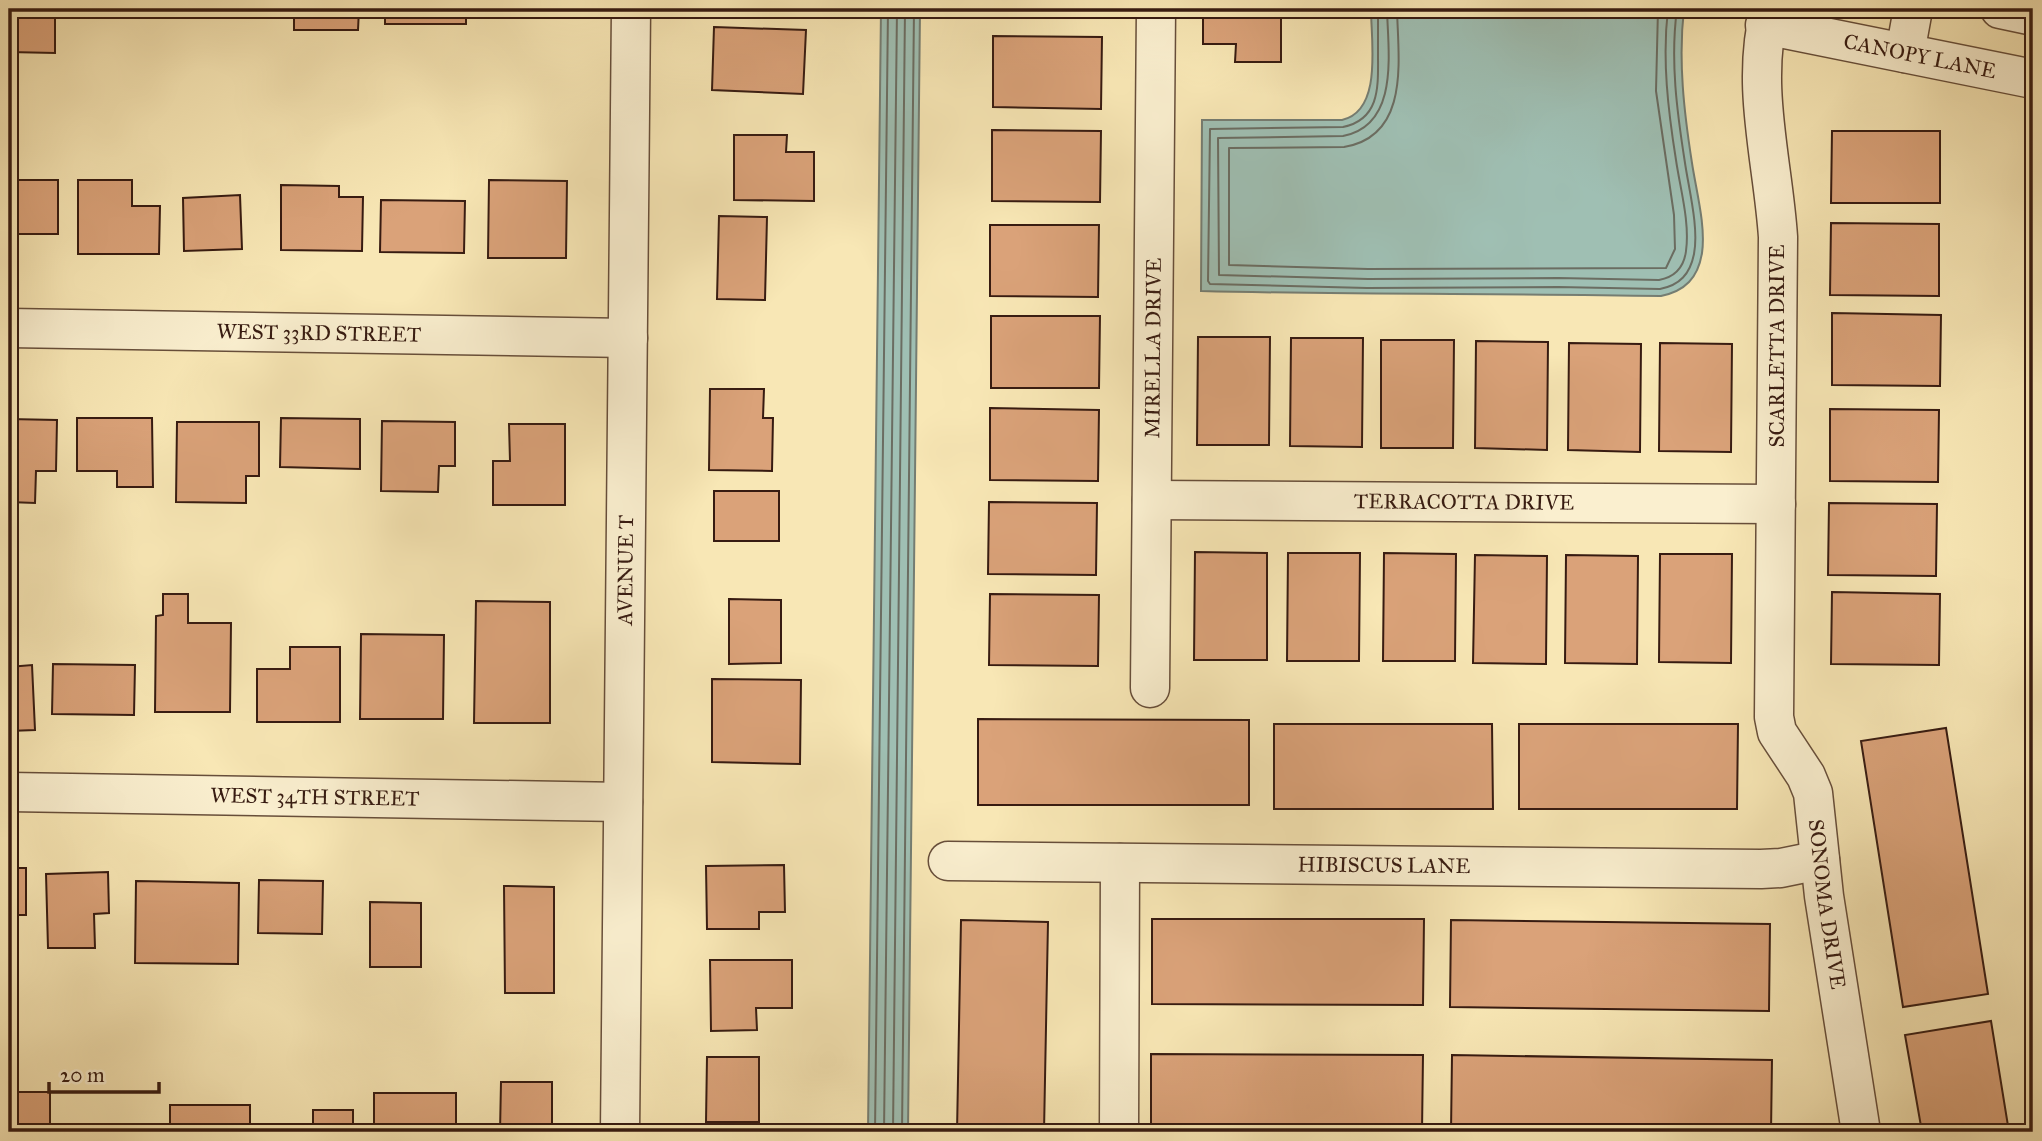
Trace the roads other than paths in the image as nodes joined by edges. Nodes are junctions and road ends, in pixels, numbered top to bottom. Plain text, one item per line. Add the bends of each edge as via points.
1 (631, 9) edge
2 (1156, 9) edge
3 (1913, 9) edge
4 (2000, 9) edge
5 (2033, 16) edge
6 (1768, 17) edge
7 (1905, 53) junction
8 (2033, 79) edge
9 (9, 328) edge
10 (628, 338) junction
11 (1152, 500) junction
12 (1776, 504) junction
13 (1773, 684) joint
14 (1150, 688) dead end
15 (9, 792) edge
16 (623, 802) junction
17 (1820, 860) junction
18 (948, 861) dead end
19 (1120, 863) junction
20 (620, 1132) edge
21 (1119, 1132) edge
22 (1861, 1132) edge

1 - 10 street, AVENUE T
2 - 11 street, MIRELLA DRIVE
3 - 7 street
4 - 5 street
6 - 7 street, CANOPY LANE
6 - 12 street, SCARLETTA DRIVE via 1761,69 1778,237
7 - 8 street, CANOPY LANE
9 - 10 street, WEST 33RD STREET
10 - 16 street, AVENUE T
11 - 12 street, TERRACOTTA DRIVE
11 - 14 street, MIRELLA DRIVE
12 - 13 street, SCARLETTA DRIVE
13 - 17 street, SONOMA DRIVE via 1777,732 1813,793
15 - 16 street, WEST 34TH STREET
16 - 20 street, AVENUE T
17 - 19 street, HIBISCUS LANE via 1781,869
17 - 22 street, SONOMA DRIVE
18 - 19 street, HIBISCUS LANE
19 - 21 street

